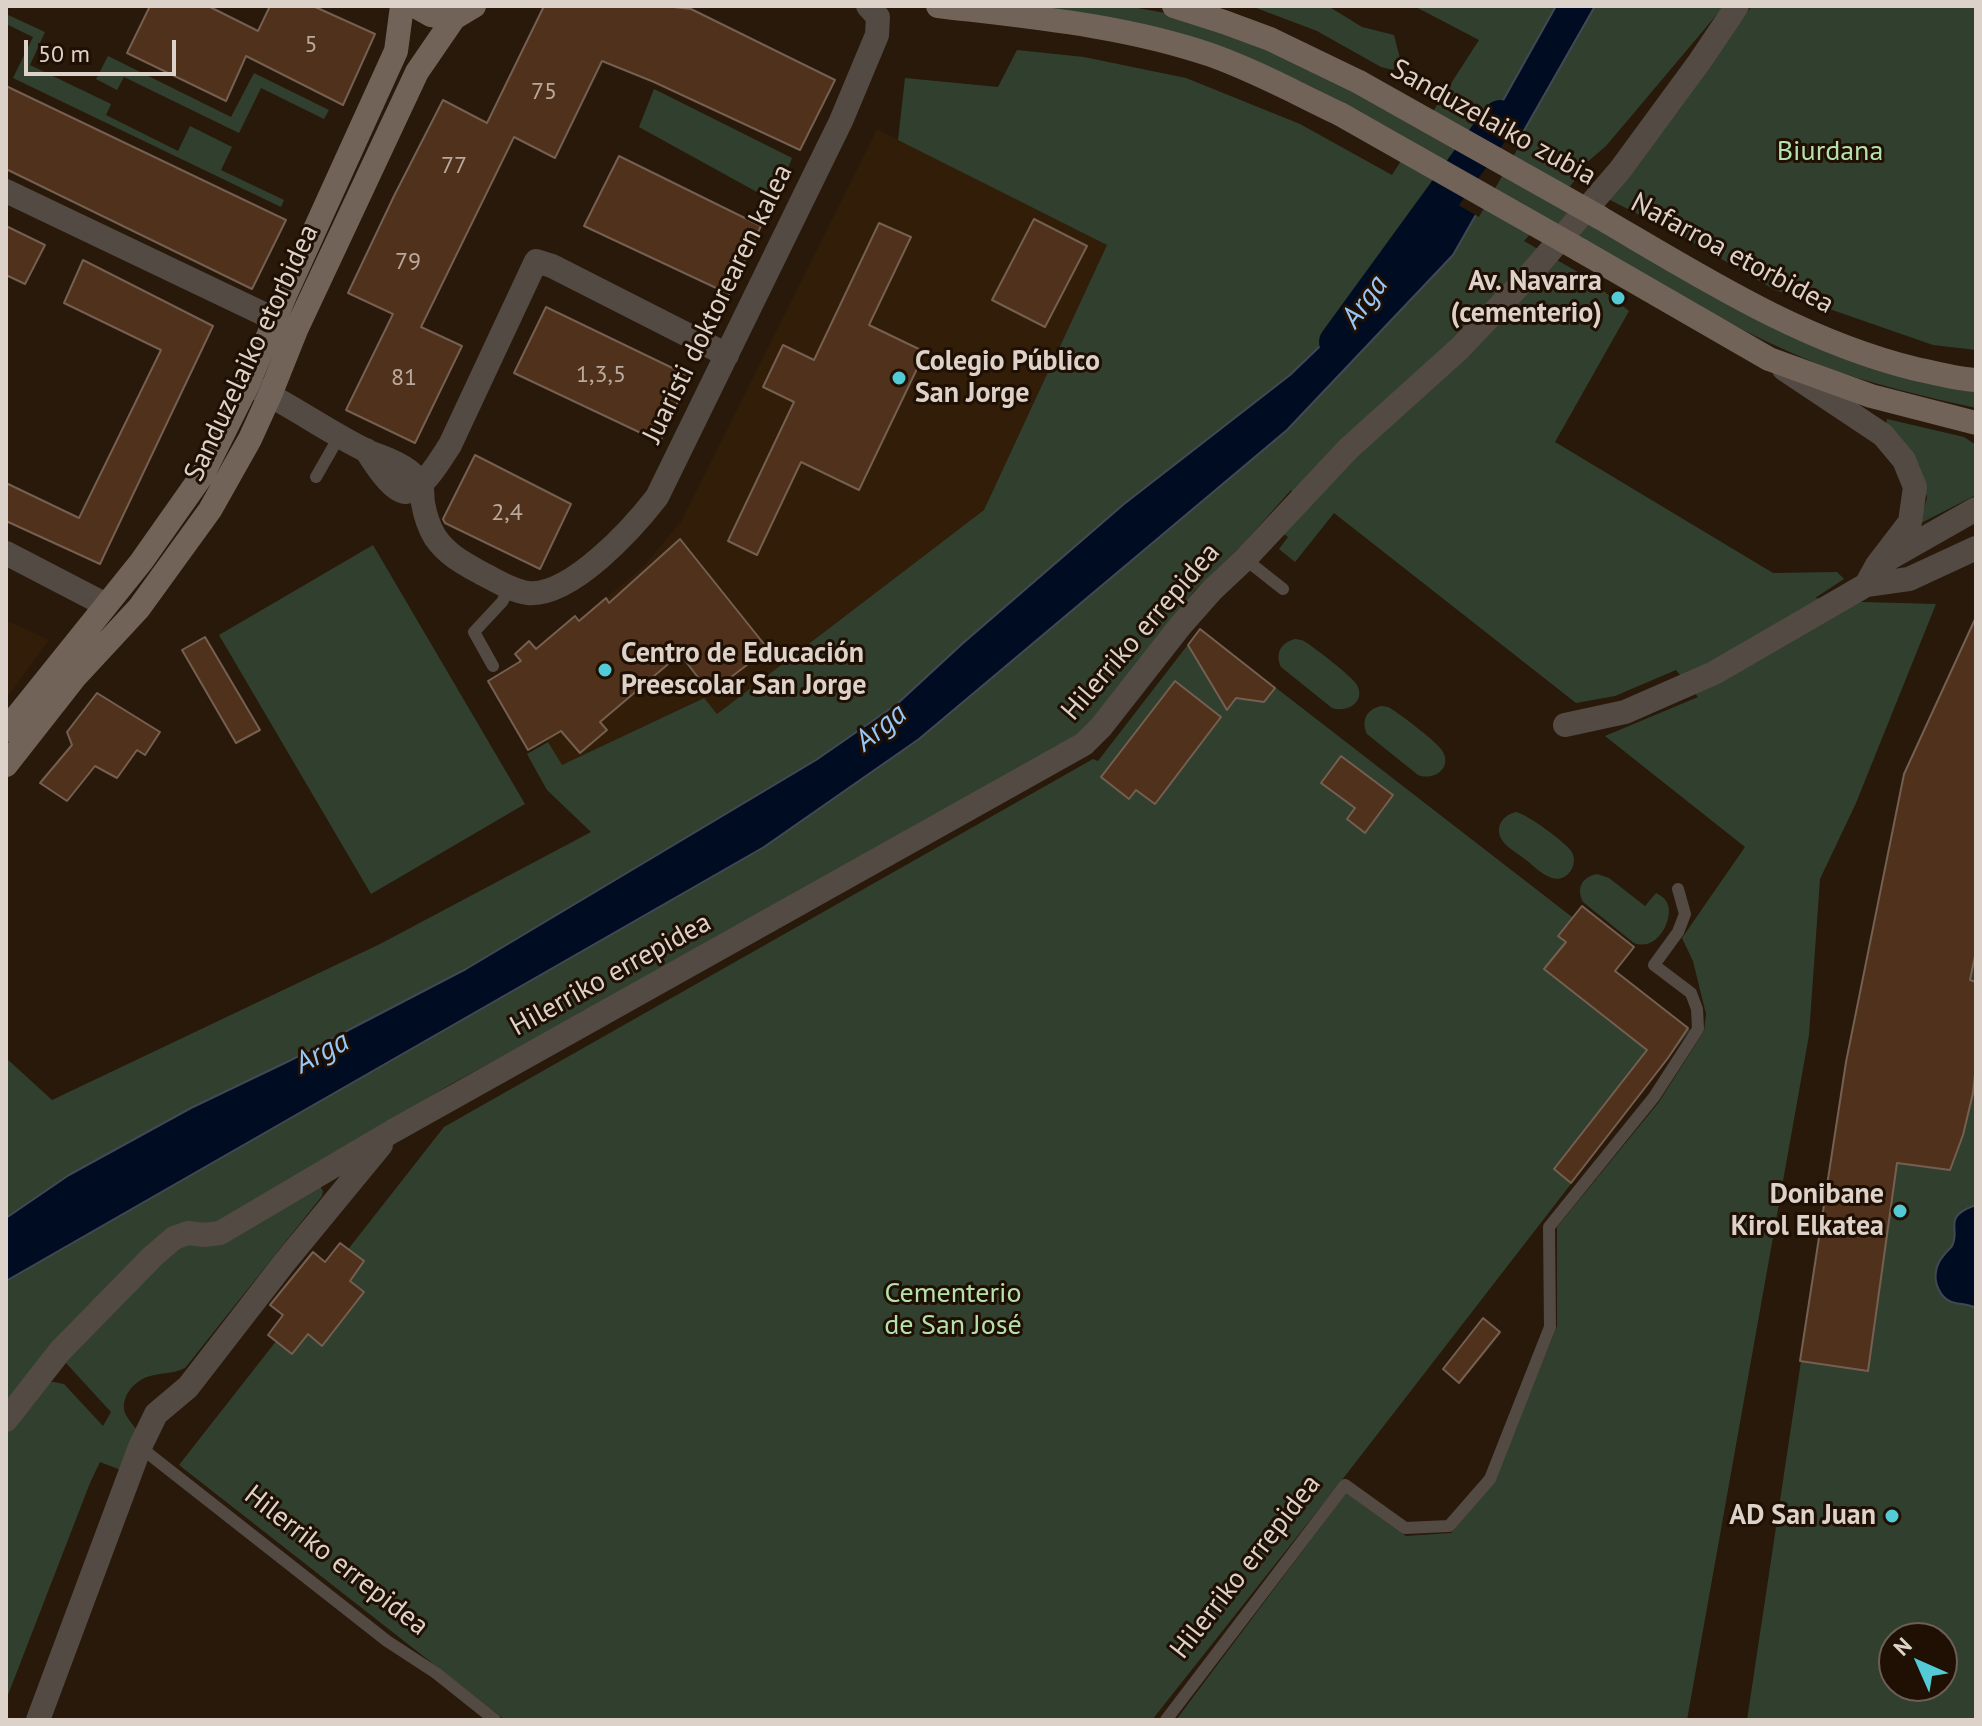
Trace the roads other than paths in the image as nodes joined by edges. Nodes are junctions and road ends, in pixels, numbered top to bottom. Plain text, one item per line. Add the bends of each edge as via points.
1 (402, 6) edge
2 (415, 6) edge
3 (868, 6) edge
4 (938, 6) edge
5 (1174, 6) edge
6 (1737, 6) edge
7 (464, 12) edge
8 (6, 191) edge
9 (1599, 217) joint
10 (285, 325) junction
11 (727, 355) junction
12 (1769, 359) junction
13 (1976, 380) edge
14 (248, 384) junction
15 (270, 395) junction
16 (1976, 423) edge
17 (340, 435) junction
18 (316, 477) dead end
19 (421, 484) junction
20 (1976, 509) edge
21 (1976, 548) edge
22 (6, 553) edge
23 (1245, 559) junction
24 (1872, 575) junction
25 (510, 587) junction
26 (1283, 589) dead end
27 (106, 605) junction
28 (493, 666) dead end
29 (1565, 725) dead end
30 (6, 730) edge
31 (6, 765) edge
32 (1678, 889) dead end
33 (393, 1131) junction
34 (6, 1420) edge
35 (140, 1447) junction
36 (38, 1720) edge
37 (495, 1720) edge
38 (1166, 1720) edge

1 - 10 main road, Sanduzelaiko etorbidea via 396,51
2 - 7 main road via 431,15
3 - 11 street, Juaristi doktorearen kalea via 878,17 877,35
4 - 12 main road, bridge via 1105,27 1225,61 1340,114
5 - 9 main road, Sanduzelaiko zubia, bridge via 1270,39 1359,82
6 - 23 street, Hilerriko errepidea via 1620,170 1532,272 1460,348 1348,449
7 - 10 main road, Sanduzelaiko etorbidea via 417,72
8 - 10 street
9 - 13 main road, Nafarroa etorbidea via 1784,322 1877,359
10 - 14 main road, Sanduzelaiko etorbidea
10 - 15 main road, Sanduzelaiko etorbidea
11 - 19 street via 536,261 450,445
11 - 25 street, Juaristi doktorearen kalea via 657,497 636,524 569,580 530,593
12 - 16 main road via 1871,396
12 - 24 street via 1883,435 1904,460 1915,487 1910,522
14 - 15 street
14 - 27 main road, Sanduzelaiko etorbidea via 203,474
15 - 17 street
15 - 31 main road, Sanduzelaiko etorbidea via 210,510 167,571
17 - 18 lane
17 - 19 street via 366,450 396,488 408,492
19 - 25 street via 429,524 439,543 455,558
20 - 24 street
21 - 24 street via 1909,579
22 - 27 street
23 - 26 lane
23 - 33 street, Hilerriko errepidea via 1181,625 1084,744
24 - 29 street via 1714,673 1625,712
25 - 28 lane via 474,632
27 - 30 main road, Sanduzelaiko etorbidea
32 - 38 lane, Hilerriko errepidea via 1685,914 1654,965 1691,993 1698,1029 1654,1097 1549,1227 1550,1327 1490,1479 1449,1526 1405,1528 1345,1485
33 - 34 street, Hilerriko errepidea via 220,1233 174,1238 60,1351
33 - 35 street, Hilerriko errepidea via 188,1387 156,1414
35 - 36 street, Hilerriko errepidea
35 - 37 lane, Hilerriko errepidea

